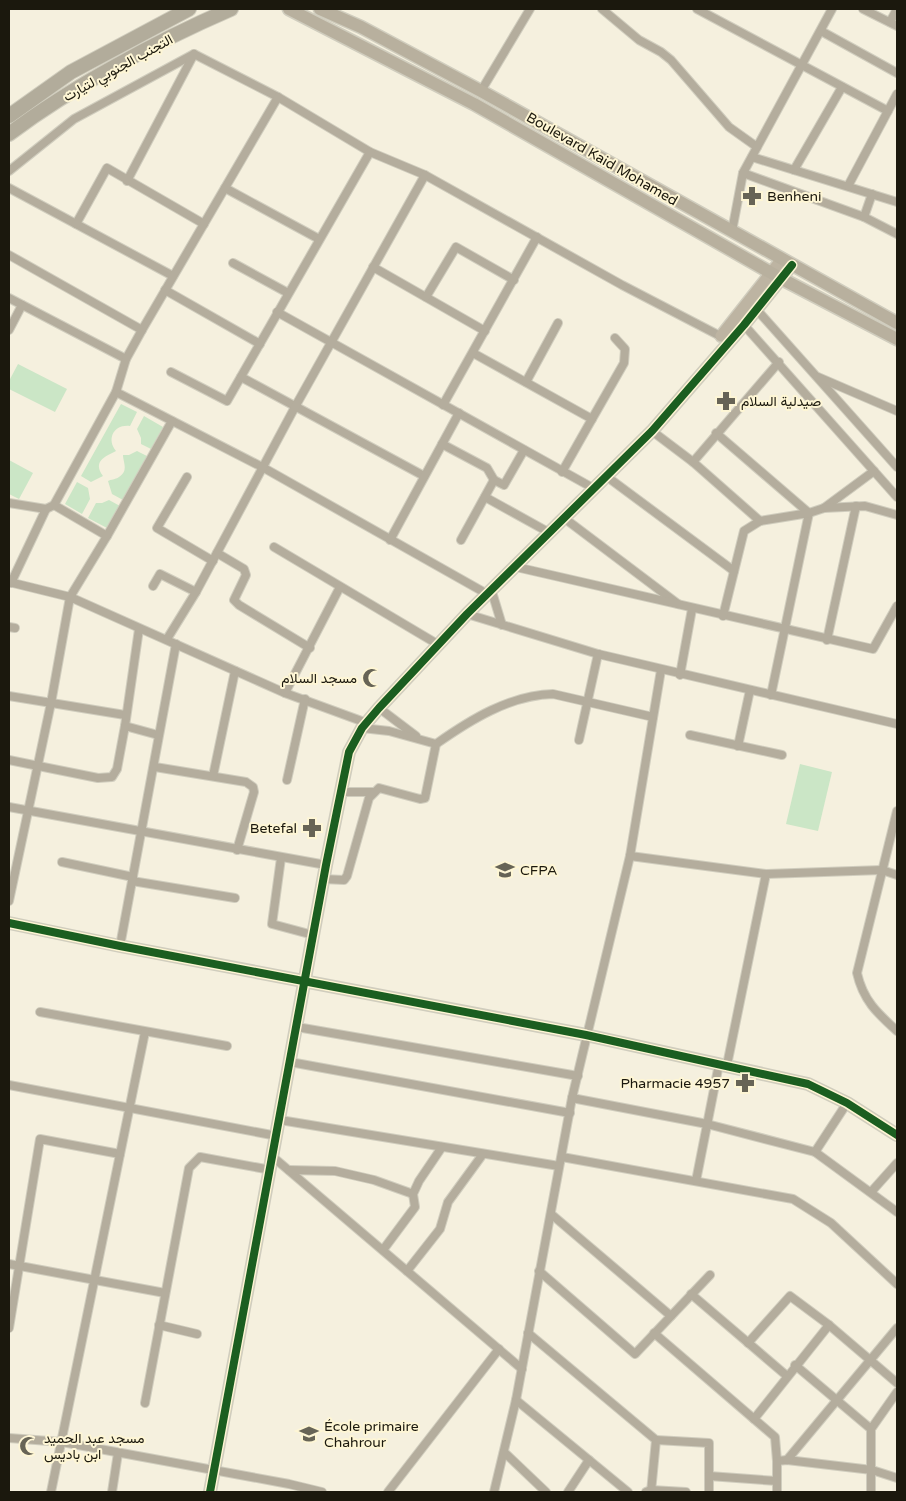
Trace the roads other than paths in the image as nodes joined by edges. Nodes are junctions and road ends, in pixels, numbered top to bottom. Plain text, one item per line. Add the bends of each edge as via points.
1 (189, 9) edge
2 (231, 9) edge
3 (289, 9) edge
4 (320, 9) edge
5 (530, 9) edge
6 (602, 9) edge
7 (696, 9) edge
8 (830, 9) edge
9 (863, 9) edge
10 (897, 9) edge
11 (893, 24) edge
12 (821, 31) junction
13 (194, 54) junction
14 (801, 66) junction
15 (897, 73) edge
16 (842, 87) junction
17 (480, 91) junction
18 (897, 94) edge
19 (278, 97) junction
20 (888, 111) junction
21 (9, 116) edge
22 (9, 134) edge
23 (757, 147) junction
24 (370, 152) junction
25 (752, 157) junction
26 (794, 170) junction
27 (9, 171) edge
28 (743, 173) junction
29 (425, 175) junction
30 (128, 181) junction
31 (848, 186) junction
32 (9, 188) edge
33 (225, 188) junction
34 (872, 194) junction
35 (897, 202) edge
36 (864, 217) junction
37 (76, 224) junction
38 (204, 224) junction
39 (732, 231) junction
40 (897, 234) edge
41 (537, 237) junction
42 (319, 239) junction
43 (9, 256) edge
44 (787, 262) junction
45 (233, 263) dead end
46 (373, 267) junction
47 (777, 275) junction
48 (173, 276) junction
49 (514, 280) junction
50 (166, 290) junction
51 (288, 293) junction
52 (426, 297) junction
53 (9, 298) edge
54 (22, 305) junction
55 (757, 310) junction
56 (277, 312) junction
57 (558, 323) dead end
58 (897, 323) edge
59 (744, 325) junction
60 (9, 330) edge
61 (142, 330) junction
62 (485, 331) junction
63 (615, 338) dead end
64 (725, 339) junction
65 (897, 340) edge
66 (333, 342) junction
67 (260, 344) junction
68 (473, 353) junction
69 (126, 359) junction
70 (779, 362) junction
71 (171, 372) dead end
72 (815, 376) junction
73 (241, 377) junction
74 (526, 382) junction
75 (116, 392) junction
76 (444, 405) junction
77 (295, 407) junction
78 (897, 410) edge
79 (459, 413) junction
80 (592, 419) junction
81 (172, 421) junction
82 (652, 431) junction
83 (716, 434) junction
84 (442, 444) junction
85 (524, 450) junction
86 (693, 462) junction
87 (897, 467) edge
88 (264, 468) junction
89 (874, 471) junction
90 (562, 472) junction
91 (424, 476) junction
92 (606, 476) junction
93 (187, 477) dead end
94 (494, 480) junction
95 (593, 488) junction
96 (485, 496) junction
97 (897, 497) edge
98 (9, 503) edge
99 (856, 506) junction
100 (50, 507) junction
101 (824, 508) junction
102 (809, 513) junction
103 (897, 515) edge
104 (564, 518) junction
105 (760, 521) junction
106 (550, 533) junction
107 (108, 536) junction
108 (390, 540) junction
109 (461, 540) dead end
110 (274, 547) dead end
111 (217, 553) junction
112 (213, 561) junction
113 (516, 567) junction
114 (734, 571) junction
115 (10, 582) edge
116 (153, 586) dead end
117 (340, 587) junction
118 (196, 592) junction
119 (490, 593) junction
120 (70, 597) junction
121 (682, 606) junction
122 (897, 606) edge
123 (692, 609) junction
124 (467, 614) junction
125 (723, 616) junction
126 (502, 625) junction
127 (139, 629) junction
128 (784, 630) junction
129 (167, 639) junction
130 (827, 640) junction
131 (176, 644) junction
132 (439, 645) junction
133 (310, 648) junction
134 (598, 654) junction
135 (661, 670) junction
136 (235, 671) junction
137 (680, 675) junction
138 (750, 690) junction
139 (285, 693) junction
140 (771, 695) junction
141 (9, 696) edge
142 (305, 699) junction
143 (589, 702) junction
144 (51, 704) junction
145 (379, 708) junction
146 (125, 715) junction
147 (653, 717) junction
148 (897, 724) edge
149 (125, 726) junction
150 (364, 726) junction
151 (158, 735) junction
152 (690, 735) dead end
153 (420, 738) junction
154 (579, 740) dead end
155 (436, 744) junction
156 (738, 746) junction
157 (782, 756) dead end
158 (9, 760) edge
159 (38, 765) junction
160 (155, 767) junction
161 (213, 776) junction
162 (288, 780) dead end
163 (341, 792) junction
164 (374, 792) junction
165 (9, 807) edge
166 (26, 810) junction
167 (897, 811) edge
168 (141, 832) junction
169 (237, 850) junction
170 (630, 856) junction
171 (281, 858) junction
172 (62, 862) dead end
173 (326, 865) junction
174 (882, 870) junction
175 (766, 874) junction
176 (897, 875) edge
177 (132, 879) junction
178 (323, 879) junction
179 (235, 898) dead end
180 (9, 901) edge
181 (9, 923) edge
182 (313, 935) junction
183 (120, 946) junction
184 (305, 982) junction
185 (40, 1012) dead end
186 (297, 1027) junction
187 (897, 1031) edge
188 (145, 1032) junction
189 (586, 1034) junction
190 (227, 1046) dead end
191 (290, 1062) junction
192 (723, 1064) junction
193 (578, 1076) junction
194 (9, 1085) edge
195 (572, 1098) junction
196 (847, 1103) junction
197 (130, 1110) junction
198 (570, 1113) junction
199 (280, 1120) junction
200 (707, 1124) junction
201 (897, 1135) edge
202 (277, 1136) junction
203 (442, 1147) junction
204 (815, 1152) junction
205 (120, 1154) junction
206 (483, 1154) junction
207 (273, 1157) junction
208 (562, 1157) junction
209 (897, 1163) edge
210 (559, 1166) junction
211 (271, 1170) junction
212 (289, 1170) junction
213 (696, 1181) junction
214 (872, 1191) junction
215 (414, 1194) junction
216 (897, 1212) edge
217 (551, 1214) junction
218 (383, 1250) junction
219 (9, 1264) edge
220 (20, 1266) junction
221 (407, 1271) junction
222 (539, 1271) junction
223 (710, 1275) dead end
224 (94, 1280) junction
225 (897, 1284) edge
226 (164, 1293) junction
227 (691, 1294) junction
228 (671, 1316) junction
229 (159, 1325) junction
230 (829, 1325) junction
231 (9, 1328) edge
232 (897, 1328) edge
233 (528, 1333) junction
234 (654, 1333) junction
235 (197, 1334) dead end
236 (748, 1343) junction
237 (499, 1350) junction
238 (870, 1360) junction
239 (795, 1366) junction
240 (522, 1369) junction
241 (787, 1376) junction
242 (897, 1383) edge
243 (897, 1392) edge
244 (516, 1400) junction
245 (837, 1400) junction
246 (145, 1403) dead end
247 (754, 1419) junction
248 (870, 1429) junction
249 (9, 1438) edge
250 (656, 1440) junction
251 (62, 1442) junction
252 (504, 1452) junction
253 (118, 1453) junction
254 (589, 1460) junction
255 (787, 1460) junction
256 (777, 1461) junction
257 (872, 1470) junction
258 (214, 1472) junction
259 (709, 1476) junction
260 (897, 1478) edge
261 (777, 1481) junction
262 (289, 1488) edge
263 (649, 1491) edge
264 (51, 1492) edge
265 (112, 1492) edge
266 (210, 1492) edge
267 (322, 1492) edge
268 (388, 1492) edge
269 (494, 1492) edge
270 (546, 1492) edge
271 (568, 1492) edge
272 (628, 1492) edge
273 (686, 1492) edge
274 (709, 1492) edge
275 (776, 1492) edge
276 (871, 1492) edge

1 - 21 highway, التجنب الجنوبي لتيارت via 71,72
2 - 22 highway, التجنب الجنوبي لتيارت via 112,70
3 - 47 main road, Boulevard Kaid Mohamed via 474,104
4 - 17 main road, Boulevard Kaid Mohamed via 361,27
5 - 17 street
6 - 23 street via 639,40 671,60 729,127
7 - 14 street
8 - 12 street
9 - 11 street
10 - 11 street
12 - 14 street
12 - 15 street
13 - 19 street
13 - 27 street via 74,119
13 - 30 street
14 - 16 street
14 - 23 street
16 - 20 street
16 - 26 street
17 - 39 main road, Boulevard Kaid Mohamed
18 - 20 street
19 - 24 street
19 - 33 street
20 - 31 street
23 - 25 street
24 - 29 street
24 - 42 street
25 - 26 street
25 - 28 street
26 - 31 street
28 - 36 street
28 - 39 street
29 - 41 street
29 - 46 street
30 - 37 street via 107,168
30 - 38 street
31 - 34 street
32 - 37 street
33 - 38 street
33 - 42 street
34 - 35 street
34 - 36 street
36 - 40 street
37 - 48 street
38 - 48 street
39 - 44 main road, Boulevard Kaid Mohamed
41 - 49 street
41 - 64 street
42 - 51 street
43 - 61 street
44 - 47 street
44 - 58 main road, Boulevard Kaid Mohamed
45 - 51 street
46 - 52 street
46 - 66 street
47 - 55 street
47 - 64 street
47 - 65 main road, Boulevard Kaid Mohamed
48 - 50 street
49 - 52 street via 456,247
49 - 62 street
50 - 61 street
50 - 67 street
51 - 56 street
52 - 62 street
53 - 54 street
54 - 60 street
54 - 69 street
55 - 59 street
55 - 72 street
56 - 66 street
56 - 67 street
57 - 74 street
59 - 64 street
59 - 70 street
61 - 69 street
62 - 68 street
63 - 80 street via 626,349 624,362
64 - 82 street
66 - 76 street
66 - 77 street
67 - 73 street
68 - 74 street
68 - 76 street
69 - 75 street
70 - 83 street
70 - 89 street
71 - 73 street via 227,401
72 - 78 street
72 - 87 street
73 - 77 street
74 - 80 street
75 - 81 street
75 - 100 street
76 - 79 street
77 - 88 street
77 - 91 street
79 - 84 street
79 - 85 street
80 - 90 street
81 - 88 street
81 - 107 street
82 - 86 street
82 - 92 street
83 - 86 street
83 - 102 street
84 - 91 street
84 - 94 street via 486,468
85 - 90 street
85 - 94 street via 504,485
86 - 105 street
88 - 108 street
88 - 111 street
89 - 97 street
89 - 101 street
90 - 95 street
91 - 108 street
92 - 95 street
92 - 114 street
93 - 112 street via 156,528
94 - 96 street
95 - 104 street
96 - 106 street
96 - 109 street
98 - 100 street
99 - 101 street
99 - 103 street
99 - 130 street
100 - 107 street
100 - 115 street
101 - 102 street
102 - 105 street
102 - 128 street
104 - 106 street
104 - 121 street
105 - 114 street via 744,531
106 - 113 street
107 - 120 street
108 - 119 street
110 - 117 street
111 - 112 street
111 - 133 street via 244,570 246,575 234,600
112 - 118 street
113 - 119 street
113 - 121 street
114 - 125 street
115 - 120 street
116 - 118 street via 160,574
117 - 132 street
117 - 133 street
118 - 129 street
119 - 124 street
119 - 126 street
120 - 127 street
120 - 144 street
121 - 123 street
122 - 130 street via 873,649
123 - 125 street
123 - 137 street
124 - 126 street
124 - 132 street
125 - 128 street
126 - 134 street
127 - 129 street
127 - 146 street
128 - 130 street
128 - 140 street
129 - 131 street
131 - 136 street
131 - 151 street
132 - 145 street
133 - 139 street
134 - 135 street
134 - 143 street
135 - 137 street
135 - 147 street
136 - 139 street
136 - 161 street
137 - 138 street
138 - 140 street
138 - 156 street
139 - 142 street
140 - 148 street
141 - 144 street
142 - 150 street
142 - 162 street
143 - 147 street
143 - 154 street
143 - 155 street via 553,694 520,699 466,722
144 - 146 street
144 - 159 street
145 - 150 street
145 - 153 street
146 - 149 street
147 - 170 street
149 - 151 street
149 - 159 street via 117,768 112,777 98,778
150 - 153 street
150 - 163 street via 349,752
151 - 160 street
152 - 156 street
153 - 155 street
155 - 164 street via 425,798 379,788
156 - 157 street
158 - 159 street
159 - 166 street
160 - 161 street
160 - 168 street
161 - 169 street via 246,782 253,787
163 - 164 street
163 - 173 street
164 - 178 street via 369,798 347,876 344,880
165 - 166 street
166 - 168 street
166 - 180 street
167 - 174 street
168 - 169 street
168 - 177 street
169 - 171 street
170 - 175 street
170 - 189 street
171 - 173 street
171 - 182 street via 272,924
172 - 177 street
173 - 178 street
174 - 175 street
174 - 176 street
174 - 187 street via 857,973 860,988 868,1002
175 - 192 street
177 - 179 street
177 - 183 street
178 - 182 street
181 - 183 street
182 - 184 street
183 - 184 street
184 - 186 street
184 - 189 street
185 - 188 street
186 - 191 street
186 - 193 street
188 - 190 street
188 - 197 street
189 - 192 street
189 - 193 street
191 - 198 street
191 - 199 street
192 - 196 street via 808,1084
192 - 200 street
193 - 195 street
194 - 197 street
195 - 198 street
195 - 200 street
196 - 201 street
196 - 204 street
197 - 202 street
197 - 205 street
198 - 208 street
199 - 202 street
199 - 203 street
200 - 204 street
200 - 213 street
202 - 207 street
203 - 206 street
203 - 215 street
204 - 214 street
205 - 220 street via 40,1139
205 - 224 street
206 - 210 street
206 - 221 street via 448,1202 440,1229
207 - 211 street
207 - 212 street
208 - 210 street
208 - 213 street
209 - 214 street
210 - 217 street
211 - 226 street via 200,1157 195,1160 189,1168
211 - 258 street
212 - 215 street via 335,1171
212 - 218 street
213 - 225 street via 793,1199 832,1223
214 - 216 street
215 - 218 street via 415,1206
217 - 222 street
217 - 228 street
218 - 221 street
219 - 220 street
220 - 224 street
220 - 231 street
221 - 237 street
222 - 233 street
222 - 234 street via 636,1354
223 - 227 street
224 - 226 street
224 - 251 street
226 - 229 street
227 - 228 street
227 - 236 street
228 - 234 street
229 - 235 street
229 - 246 street
230 - 236 street via 790,1296
230 - 238 street
230 - 239 street
232 - 238 street
233 - 240 street
233 - 250 street
234 - 247 street
236 - 241 street
237 - 240 street
237 - 268 street
238 - 242 street
238 - 245 street
239 - 241 street
239 - 245 street
240 - 244 street
241 - 247 street
243 - 248 street
244 - 252 street
244 - 254 street
245 - 248 street
245 - 255 street
247 - 256 street via 775,1437
248 - 257 street
249 - 251 street
250 - 259 street via 709,1443
250 - 263 street
251 - 253 street
251 - 264 street
252 - 269 street
252 - 270 street
253 - 258 street
253 - 265 street
254 - 271 street
254 - 272 street
255 - 256 street
255 - 257 street
256 - 261 street
257 - 260 street
257 - 276 street
258 - 262 street
258 - 266 street
259 - 261 street
259 - 274 street
261 - 275 street
262 - 267 street
263 - 273 street

